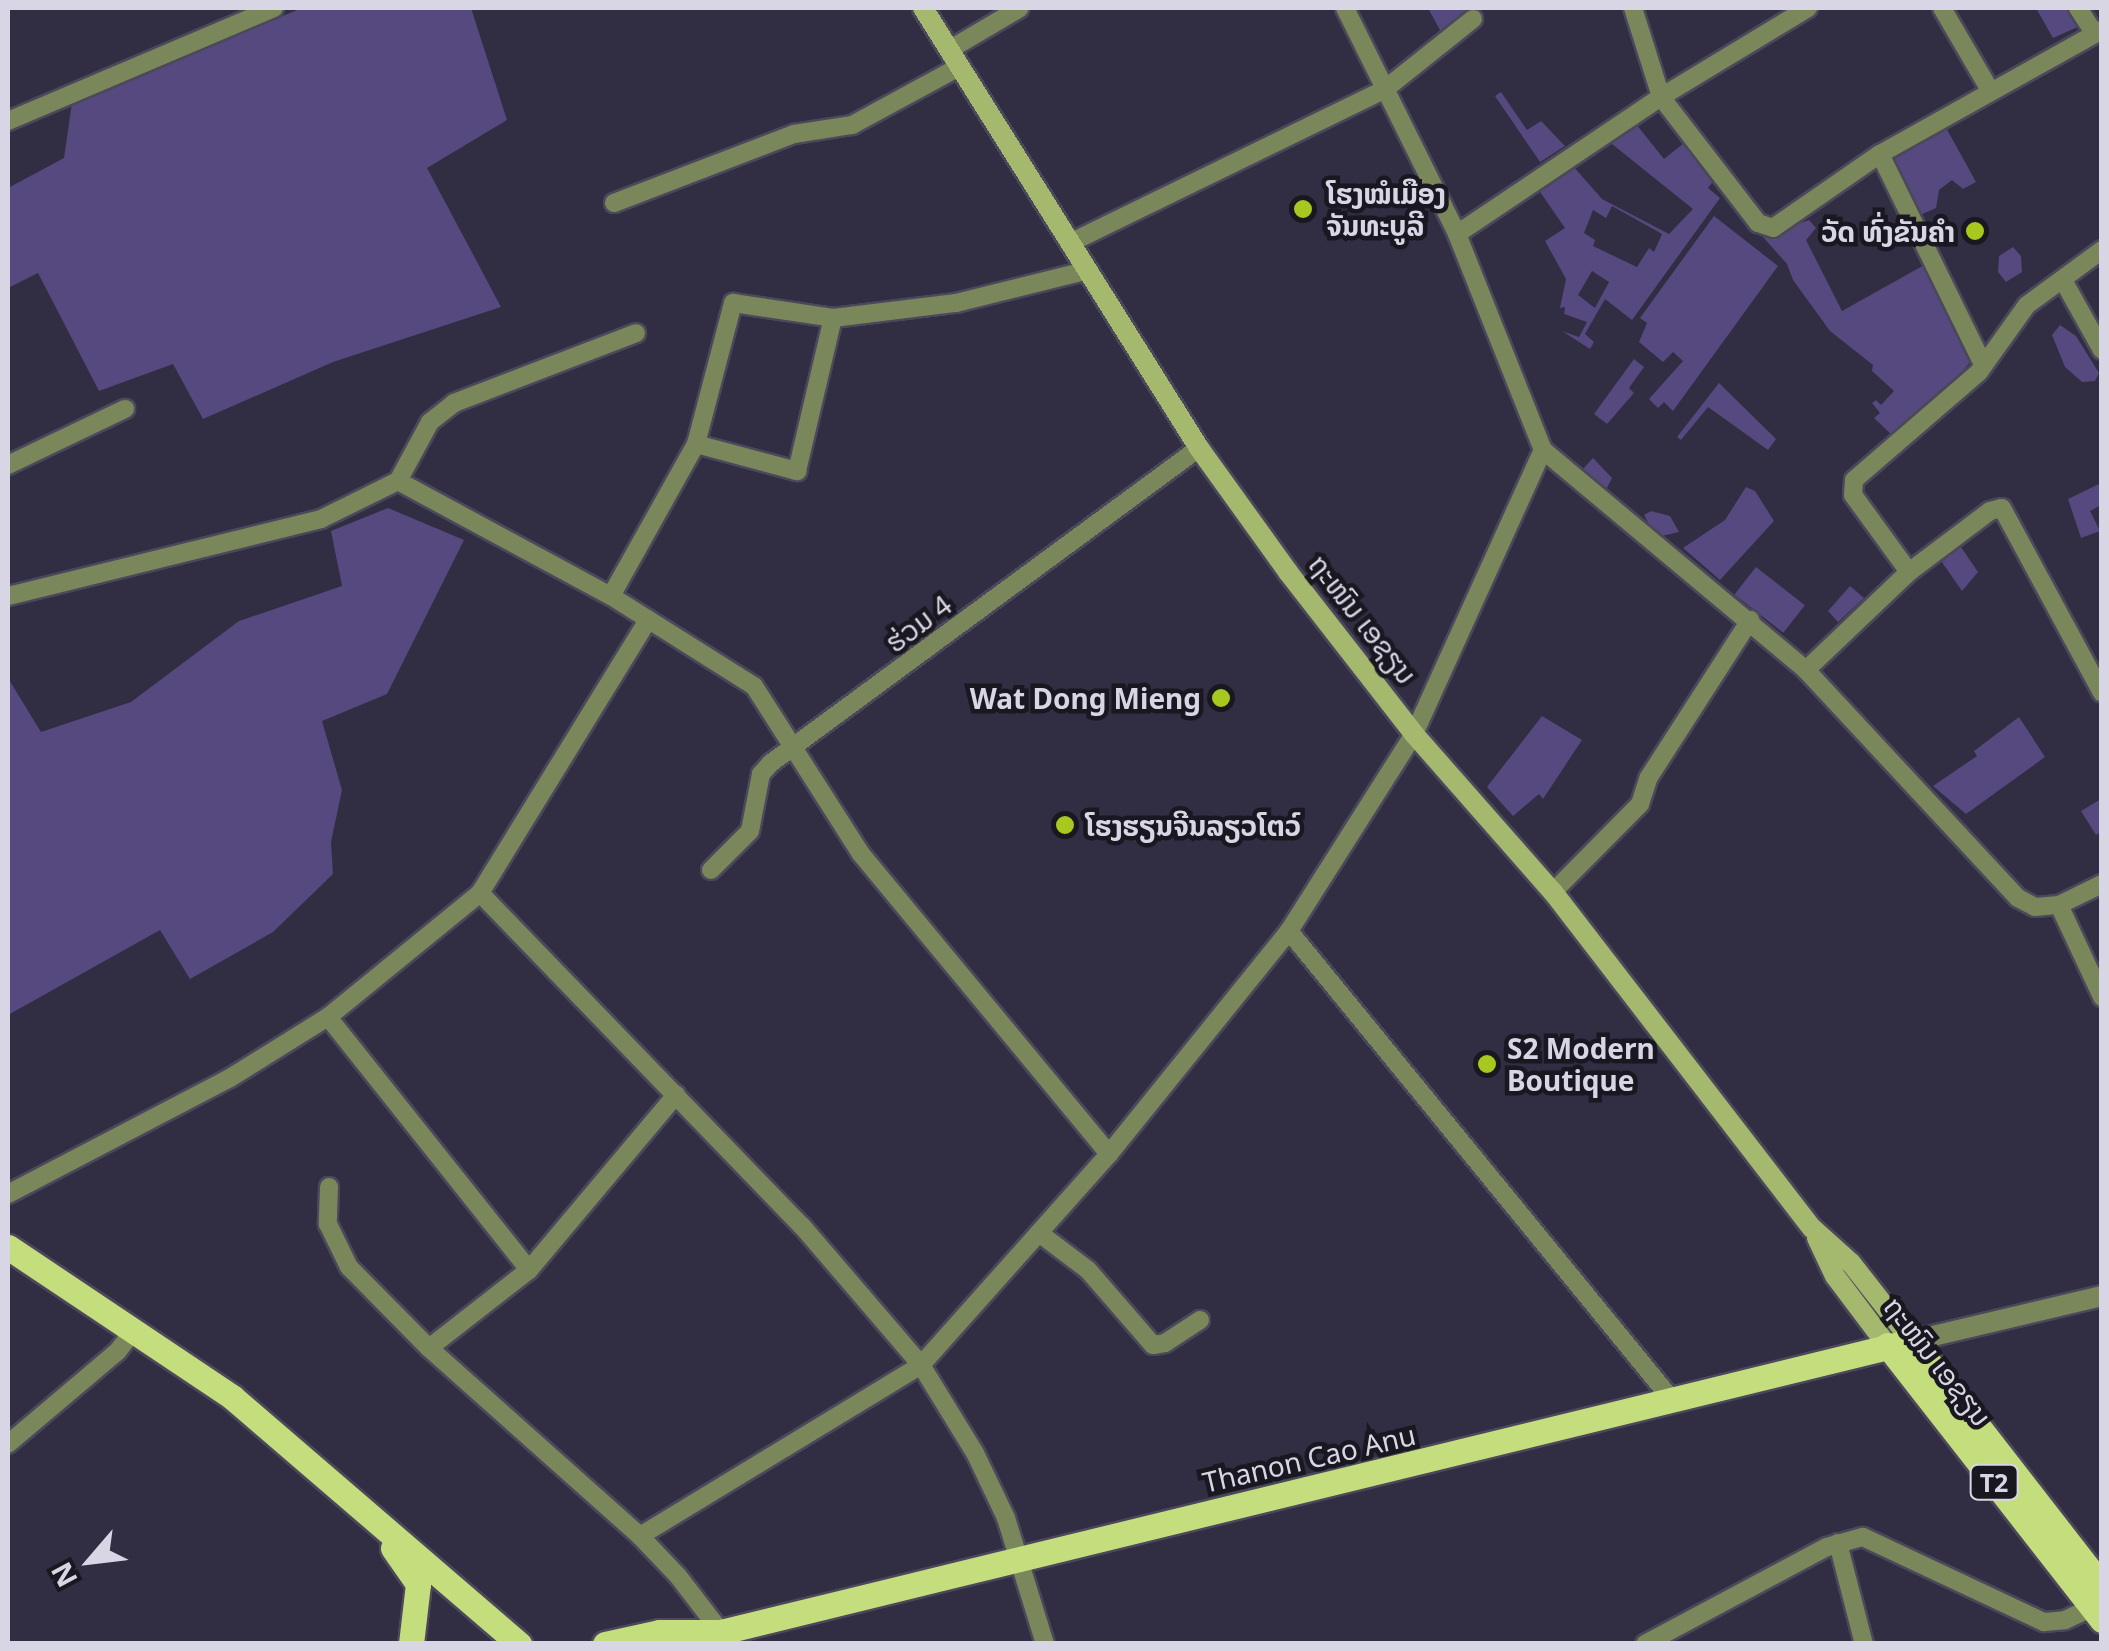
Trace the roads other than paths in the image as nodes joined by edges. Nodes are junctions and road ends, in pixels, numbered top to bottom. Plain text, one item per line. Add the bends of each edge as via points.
1 (274, 8) edge
2 (923, 8) edge
3 (1020, 8) edge
4 (1345, 8) edge
5 (1634, 8) edge
6 (1808, 8) edge
7 (1942, 8) edge
8 (2078, 8) edge
9 (1473, 19) dead end
10 (2098, 31) edge
11 (954, 58) junction
12 (1384, 90) junction
13 (1990, 90) junction
14 (1661, 97) junction
15 (8, 121) edge
16 (1880, 154) junction
17 (614, 203) dead end
18 (1457, 234) junction
19 (1072, 242) junction
20 (2102, 250) edge
21 (1089, 270) junction
22 (2063, 280) junction
23 (834, 318) junction
24 (636, 333) dead end
25 (2102, 350) edge
26 (1983, 364) junction
27 (125, 408) dead end
28 (696, 444) junction
29 (1200, 448) junction
30 (1543, 450) junction
31 (8, 465) edge
32 (398, 481) junction
33 (1908, 572) junction
34 (8, 596) edge
35 (611, 596) junction
36 (648, 620) junction
37 (1750, 620) junction
38 (1806, 670) junction
39 (2102, 692) edge
40 (1414, 734) junction
41 (793, 751) junction
42 (711, 870) dead end
43 (2102, 884) edge
44 (1553, 892) junction
45 (480, 893) junction
46 (2059, 905) junction
47 (1289, 931) junction
48 (2102, 997) edge
49 (328, 1017) junction
50 (676, 1095) junction
51 (1108, 1154) junction
52 (329, 1187) dead end
53 (8, 1194) edge
54 (1039, 1233) junction
55 (8, 1247) edge
56 (529, 1270) junction
57 (2102, 1296) edge
58 (1200, 1320) dead end
59 (135, 1329) junction
60 (1899, 1343) junction
61 (429, 1348) junction
62 (921, 1365) junction
63 (1672, 1400) junction
64 (8, 1444) edge
65 (352, 1498) junction
66 (640, 1536) junction
67 (1838, 1542) junction
68 (1018, 1562) junction
69 (2098, 1604) edge
70 (709, 1638) edge
71 (411, 1644) edge
72 (520, 1644) edge
73 (605, 1644) edge
74 (1045, 1644) edge
75 (1645, 1644) edge
76 (1864, 1644) edge

1 - 15 street
2 - 11 main road, ຖະໜົນ ເອຊຽນ / T2
3 - 11 street
4 - 12 street
5 - 14 street
6 - 14 street
7 - 13 street
8 - 10 street
9 - 12 street
10 - 13 street
11 - 17 street via 852,125 794,134
11 - 19 main road, ຖະໜົນ ເອຊຽນ / T2
12 - 18 street
12 - 19 street
13 - 16 street
14 - 16 street via 1764,228
14 - 18 street
16 - 26 street
18 - 30 street
19 - 21 main road, ຖະໜົນ ເອຊຽນ / T2
20 - 22 street
21 - 23 street via 956,304
21 - 29 main road, ຖະໜົນ ເອຊຽນ / T2
22 - 25 street
22 - 26 street via 2027,305
23 - 28 street via 733,302
23 - 28 street via 797,471
24 - 32 street via 454,402 430,422
26 - 33 street via 1851,487
27 - 31 street
28 - 35 street
29 - 40 main road, ຖະໜົນ ເອຊຽນ / T2
29 - 41 street, ຮ່ວມ 4
30 - 37 street
30 - 40 street
32 - 34 street via 321,519
32 - 35 street
33 - 38 street
33 - 39 street via 2002,508
35 - 36 street
36 - 41 street via 754,686
36 - 45 street
37 - 38 street
37 - 44 street via 1649,777 1640,804
38 - 46 street via 2018,898 2035,907
40 - 44 main road, ຖະໜົນ ເອຊຽນ / T2
40 - 47 street
41 - 42 street, ຮ່ວມ 4 via 761,774 750,830
41 - 51 street via 861,854
43 - 46 street
44 - 60 main road, ຖະໜົນ ເອຊຽນ / T2 via 1812,1228 1835,1276
45 - 49 street
45 - 50 street
46 - 48 street
47 - 51 street
47 - 63 street
49 - 53 street via 230,1078
49 - 56 street
50 - 56 street
50 - 62 street via 838,1265
51 - 54 street
52 - 61 street via 328,1224 349,1267
54 - 58 street via 1088,1270 1154,1345
54 - 62 street
55 - 59 main road
56 - 61 street
57 - 60 street
59 - 64 street
59 - 65 main road via 232,1397
60 - 63 main road, Thanon Cao Anu
60 - 69 main road, ຖະໜົນ ເອຊຽນ / T2
61 - 66 street
62 - 66 street
62 - 68 street via 975,1453
63 - 68 main road, Thanon Cao Anu
65 - 71 main road via 418,1584
65 - 72 main road
66 - 70 street via 678,1576
67 - 69 street via 1874,1539 2044,1622
67 - 75 street
67 - 76 street
68 - 70 main road, Thanon Cao Anu
68 - 74 street
70 - 73 main road, Thanon Cao Anu via 659,1632

